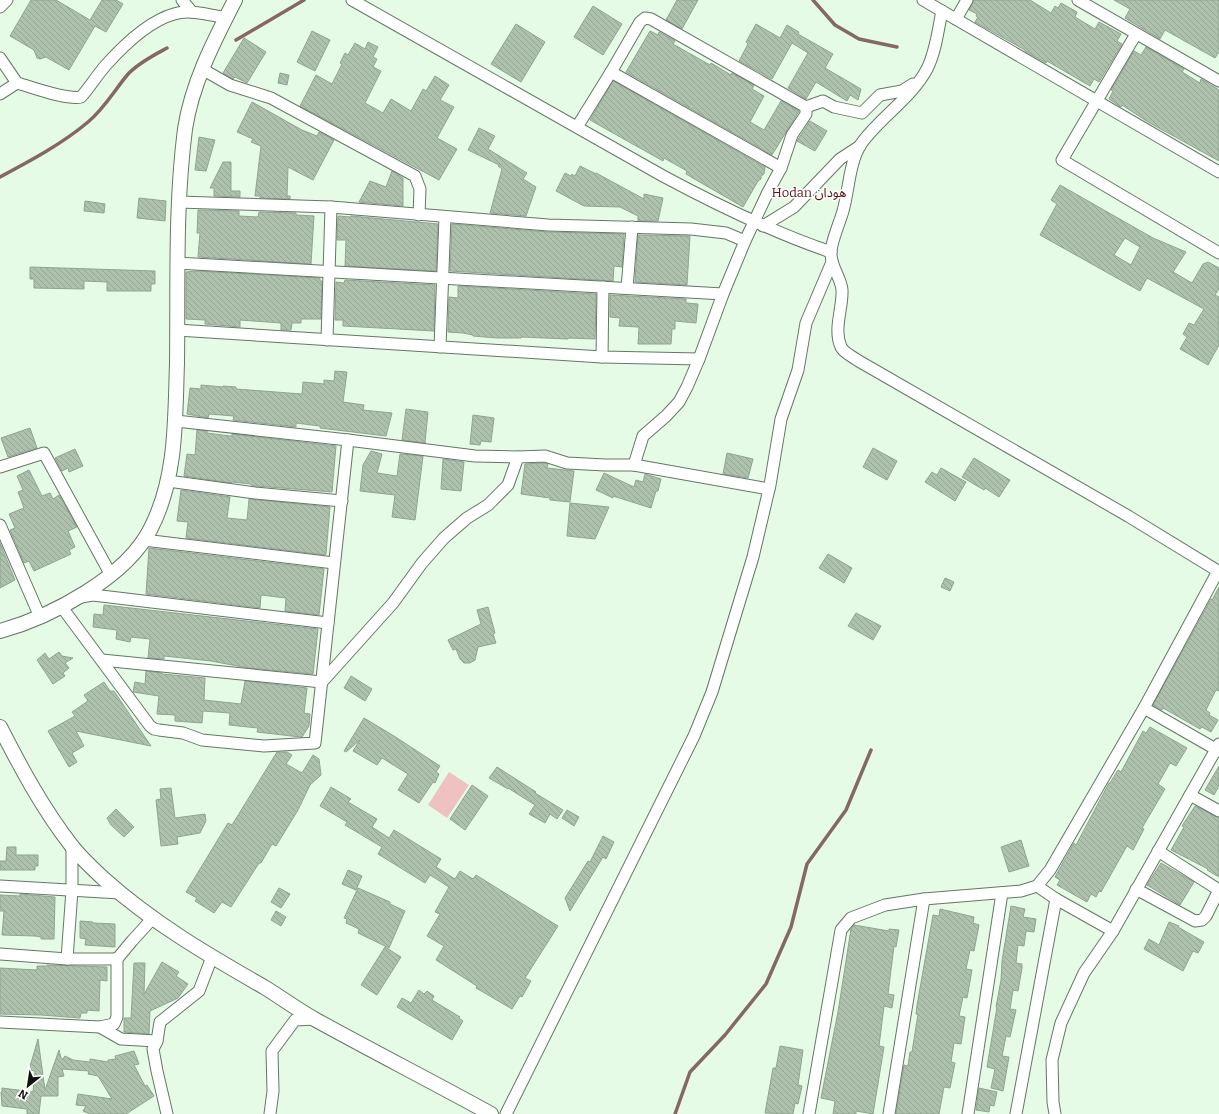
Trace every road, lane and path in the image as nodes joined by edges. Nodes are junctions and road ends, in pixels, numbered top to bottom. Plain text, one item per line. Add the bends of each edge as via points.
1 (6, 0) edge
2 (182, 0) edge
3 (235, 0) edge
4 (352, 0) edge
5 (923, 0) edge
6 (968, 0) edge
7 (1078, 0) edge
8 (0, 7) edge
9 (942, 11) junction
10 (192, 12) junction
11 (226, 18) junction
12 (956, 19) junction
13 (1136, 34) junction
14 (0, 58) edge
15 (202, 69) junction
16 (611, 72) junction
17 (919, 81) junction
18 (1219, 81) edge
19 (17, 83) junction
20 (0, 94) edge
21 (1096, 101) junction
22 (806, 107) junction
23 (577, 127) junction
24 (860, 146) junction
25 (781, 168) junction
26 (1219, 172) edge
27 (179, 202) junction
28 (331, 207) junction
29 (420, 215) junction
30 (445, 217) junction
31 (758, 224) junction
32 (632, 227) junction
33 (745, 241) junction
34 (1219, 253) edge
35 (831, 257) junction
36 (177, 264) junction
37 (329, 271) junction
38 (443, 277) junction
39 (603, 287) junction
40 (628, 288) junction
41 (723, 294) junction
42 (178, 330) junction
43 (327, 340) junction
44 (440, 347) junction
45 (602, 357) junction
46 (699, 359) junction
47 (176, 421) junction
48 (348, 440) junction
49 (518, 457) junction
50 (634, 465) junction
51 (0, 467) edge
52 (168, 481) junction
53 (769, 489) junction
54 (342, 501) junction
55 (0, 525) edge
56 (144, 540) junction
57 (334, 563) junction
58 (1218, 571) edge
59 (111, 575) junction
60 (78, 597) junction
61 (61, 606) junction
62 (40, 617) junction
63 (328, 623) junction
64 (0, 630) edge
65 (102, 660) junction
66 (322, 682) junction
67 (1144, 708) junction
68 (0, 727) edge
69 (1218, 748) edge
70 (1190, 795) junction
71 (1219, 810) edge
72 (72, 846) junction
73 (1158, 851) junction
74 (0, 886) edge
75 (1037, 886) junction
76 (1136, 889) junction
77 (72, 890) junction
78 (1219, 890) edge
79 (120, 893) junction
80 (1002, 893) junction
81 (924, 899) junction
82 (1056, 899) junction
83 (152, 919) junction
84 (1113, 931) junction
85 (0, 954) edge
86 (212, 957) junction
87 (66, 958) junction
88 (117, 959) junction
89 (315, 1019) junction
90 (0, 1022) edge
91 (100, 1027) junction
92 (157, 1041) junction
93 (167, 1114) edge
94 (270, 1114) edge
95 (491, 1114) edge
96 (506, 1114) edge
97 (809, 1114) edge
98 (889, 1114) edge
99 (968, 1114) edge
100 (1016, 1114) edge
101 (1055, 1114) edge

1 - 8 street
2 - 10 street
3 - 11 street
4 - 23 street
5 - 9 street
6 - 12 street
7 - 13 street
9 - 12 street
9 - 17 street via 932,58
10 - 11 street
10 - 19 street via 175,13 139,34 105,66 81,97 56,94
11 - 15 street
12 - 21 street
13 - 18 street
13 - 21 street
14 - 19 street
15 - 27 street via 186,128
15 - 29 street via 230,85 271,98 414,176 420,188
16 - 22 street via 640,22 645,18 651,19
16 - 23 street
16 - 25 street
17 - 22 street via 902,91 880,95 862,113 834,107 823,101
17 - 24 street via 869,133
19 - 20 street
21 - 26 street
21 - 34 street via 1062,160
22 - 25 street via 806,114 792,135
23 - 31 street via 711,202
24 - 31 street via 840,159 794,206
24 - 35 street
25 - 31 street via 768,192
27 - 28 street
27 - 36 street
28 - 29 street
28 - 37 street
29 - 30 street
30 - 32 street via 548,225
30 - 38 street
31 - 33 street
31 - 35 street
32 - 33 street via 714,231
32 - 40 street
33 - 41 street
35 - 53 street via 806,323 798,370 781,419
35 - 58 street via 842,288 838,335 845,352
36 - 37 street
36 - 42 street
37 - 38 street
37 - 43 street
38 - 39 street
38 - 44 street
39 - 40 street
39 - 45 street
40 - 41 street
41 - 46 street
42 - 43 street
42 - 47 street
43 - 44 street
44 - 45 street
45 - 46 street
46 - 50 street via 679,402 643,436
47 - 48 street
47 - 52 street
48 - 49 street via 475,456
48 - 54 street
49 - 50 street via 545,456 567,462 605,466
49 - 66 street via 508,485 488,505 467,518 444,538 393,603
50 - 53 street
51 - 59 street via 44,452
52 - 54 street
52 - 56 street via 151,529
53 - 96 street via 736,614 712,692 694,736
54 - 57 street
55 - 62 street
56 - 57 street
56 - 59 street via 132,556
57 - 63 street
58 - 67 street
59 - 60 street
60 - 61 street
60 - 63 street via 92,595
61 - 62 street
61 - 65 street
62 - 64 street
63 - 66 street
65 - 66 street
65 - 66 street via 150,726 202,740 264,746 315,743
67 - 69 street
67 - 75 street via 1050,870
68 - 72 street via 30,784
69 - 70 street
70 - 71 street
70 - 73 street
72 - 77 street
72 - 79 street
73 - 76 street
73 - 78 street
74 - 77 street
75 - 80 street via 1021,892
75 - 82 street
76 - 78 street via 1195,921 1206,916
76 - 84 street
77 - 79 street
77 - 87 street
79 - 83 street
80 - 81 street
80 - 99 street
81 - 97 street via 885,905 852,918 841,930
81 - 98 street
82 - 84 street
82 - 100 street
83 - 86 street
83 - 88 street
84 - 101 street via 1084,973 1061,1023 1052,1060
85 - 87 street
86 - 89 street
86 - 92 street via 199,991 160,1022
87 - 88 street
88 - 91 street via 117,1017 114,1024
89 - 94 street via 295,1020 272,1051 273,1090
89 - 95 street
90 - 91 street
91 - 92 street via 121,1039
92 - 93 street via 153,1049

